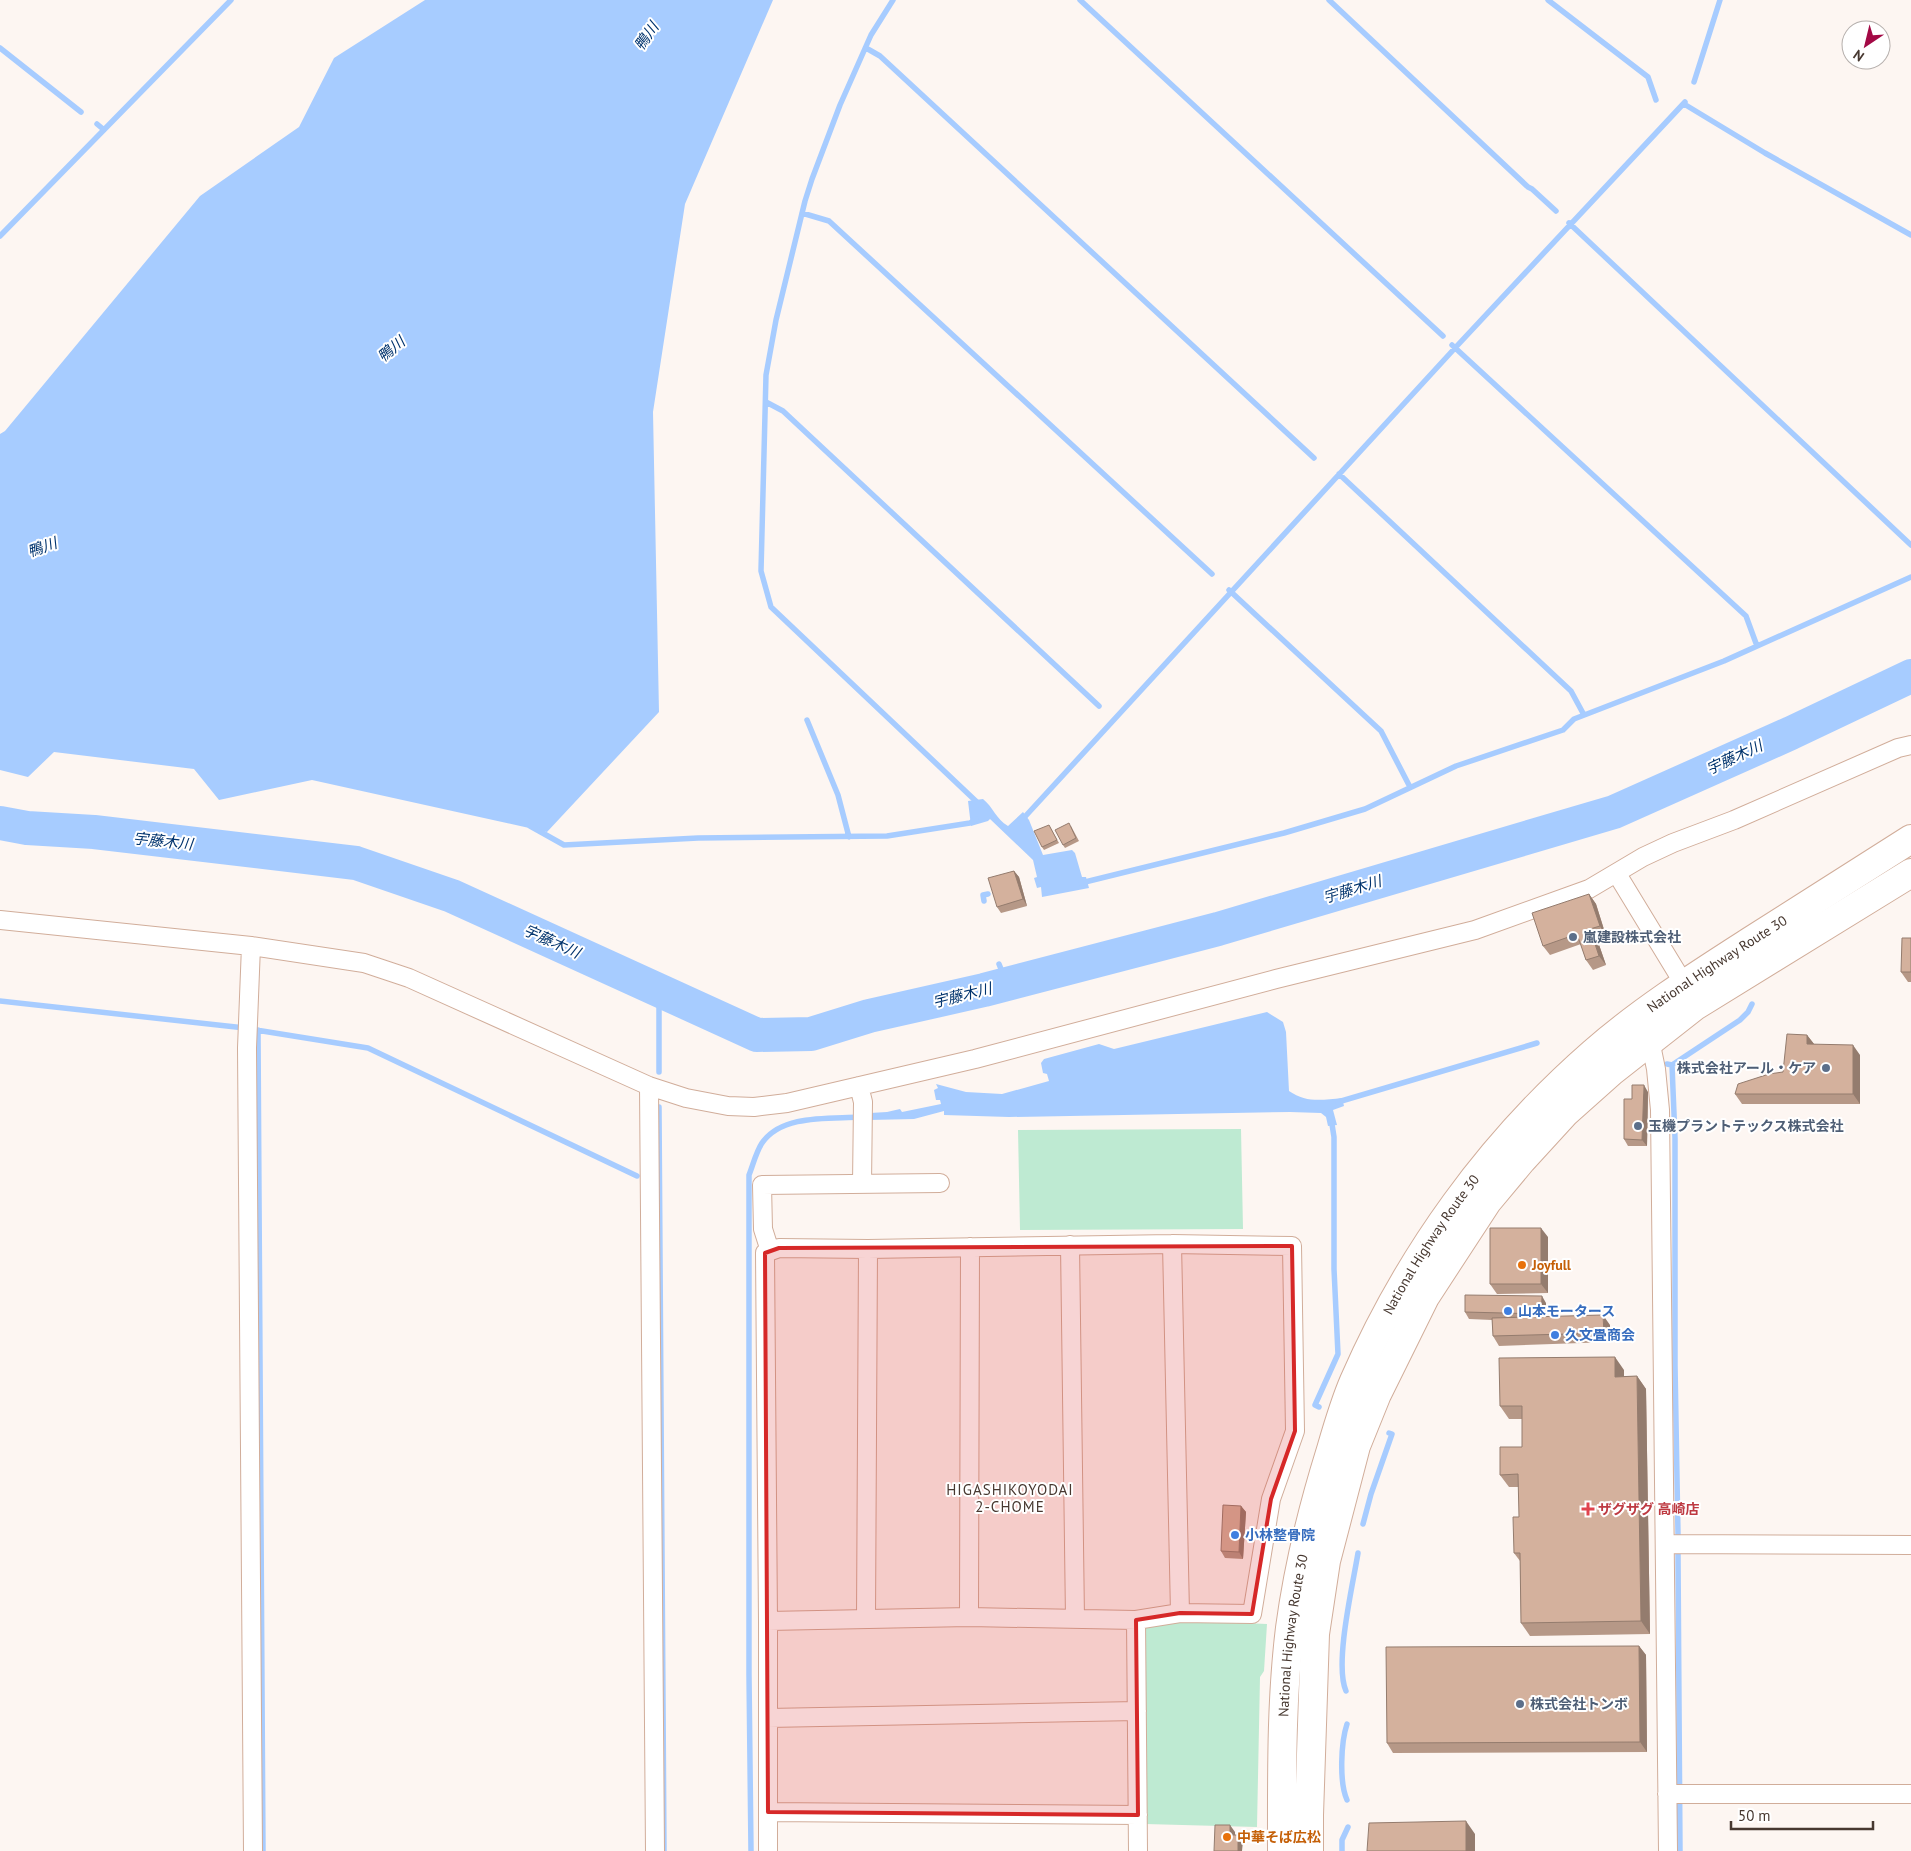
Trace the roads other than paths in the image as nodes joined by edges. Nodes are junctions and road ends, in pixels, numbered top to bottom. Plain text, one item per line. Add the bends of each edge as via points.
1 (1911, 746) edge
2 (1911, 839) edge
3 (1911, 873) edge
4 (1617, 874) junction
5 (0, 920) edge
6 (251, 946) junction
7 (1684, 984) junction
8 (1650, 1040) junction
9 (649, 1086) junction
10 (859, 1086) junction
11 (940, 1183) dead end
12 (862, 1184) junction
13 (1172, 1244) junction
14 (1070, 1246) junction
15 (970, 1247) junction
16 (868, 1249) junction
17 (770, 1251) junction
18 (1665, 1544) junction
19 (1911, 1545) edge
20 (1180, 1613) junction
21 (969, 1617) junction
22 (866, 1619) junction
23 (1075, 1619) junction
24 (1136, 1620) junction
25 (768, 1621) junction
26 (1137, 1711) junction
27 (768, 1718) junction
28 (1676, 1794) junction
29 (1911, 1794) edge
30 (768, 1812) junction
31 (1138, 1815) junction
32 (253, 1851) edge
33 (655, 1851) edge
34 (768, 1851) edge
35 (1138, 1851) edge
36 (1282, 1851) edge
37 (1309, 1851) edge
38 (1668, 1851) edge

1 - 4 street via 1898,748 1734,820 1673,843
2 - 7 highway, National Highway Route 30
3 - 8 highway, National Highway Route 30 via 1695,1006
4 - 7 street
4 - 10 street via 1588,889 1475,930
5 - 6 street
6 - 9 street via 364,963 409,978
6 - 32 street via 248,1029
7 - 36 highway, National Highway Route 30 via 1594,1051 1502,1143 1434,1232 1379,1327 1353,1383 1316,1497 1302,1554 1290,1629 1284,1714
8 - 18 street via 1660,1110
8 - 37 highway, National Highway Route 30 via 1565,1113 1487,1202 1425,1297 1377,1394 1356,1446 1340,1504 1326,1561 1315,1634
9 - 10 street via 686,1098 754,1106 787,1103
9 - 33 street
10 - 12 street via 862,1102
11 - 12 street
12 - 17 street via 762,1185 763,1229
13 - 14 street
13 - 20 street
13 - 20 street via 1292,1246 1295,1431 1271,1499 1252,1614
14 - 15 street
14 - 23 street
15 - 16 street
15 - 21 street
16 - 17 street via 779,1248
16 - 22 street
17 - 25 street via 765,1253 764,1266
18 - 19 street
18 - 28 street
20 - 24 street
21 - 22 street
21 - 23 street
22 - 25 street
23 - 24 street
24 - 26 street
25 - 27 street
26 - 27 street
26 - 31 street
27 - 30 street
28 - 29 street
28 - 38 street
30 - 31 street
30 - 34 street
31 - 35 street

